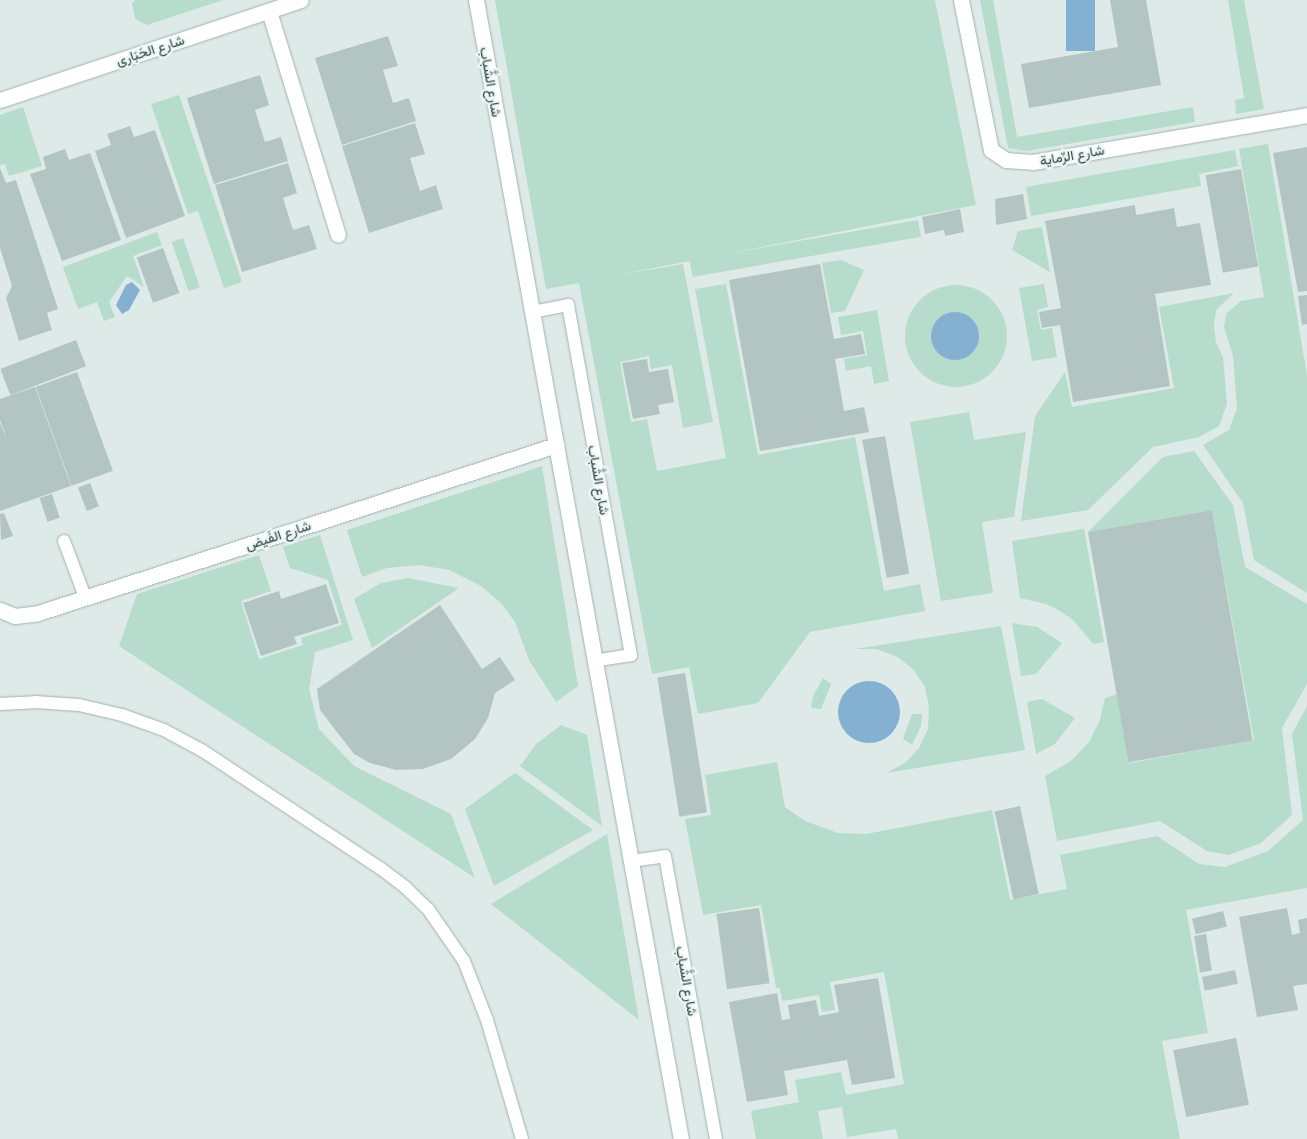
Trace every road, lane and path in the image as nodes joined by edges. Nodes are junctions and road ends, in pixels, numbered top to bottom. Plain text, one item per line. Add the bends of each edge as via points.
1 (301, 0) edge
2 (476, 0) edge
3 (961, 0) edge
4 (269, 11) junction
5 (0, 100) edge
6 (1307, 115) edge
7 (338, 235) dead end
8 (532, 312) junction
9 (556, 445) junction
10 (64, 541) dead end
11 (86, 598) junction
12 (0, 610) edge
13 (595, 661) junction
14 (0, 704) edge
15 (631, 861) junction
16 (522, 1139) edge
17 (681, 1139) edge
18 (716, 1139) edge

1 - 4 street, شارع الحَبَارى
2 - 8 street, شارع الشَّباب
3 - 6 street, شارع الرِّماية via 990,150 1006,160 1033,162
4 - 5 street, شارع الحَبَارى
4 - 7 street
8 - 9 street, شارع الشَّباب
8 - 13 lane, شارع الشَّباب via 568,305 631,655
9 - 11 street, شارع الفَيض
9 - 13 street, شارع الشَّباب
10 - 11 lane
11 - 12 street, شارع الفَيض via 38,613 15,616
13 - 15 street, شارع الشَّباب
14 - 16 lane via 79,705 122,714 164,730 211,756 405,887 428,909 464,962 487,1020
15 - 17 street, شارع الشَّباب
15 - 18 lane, شارع الشَّباب via 665,856

